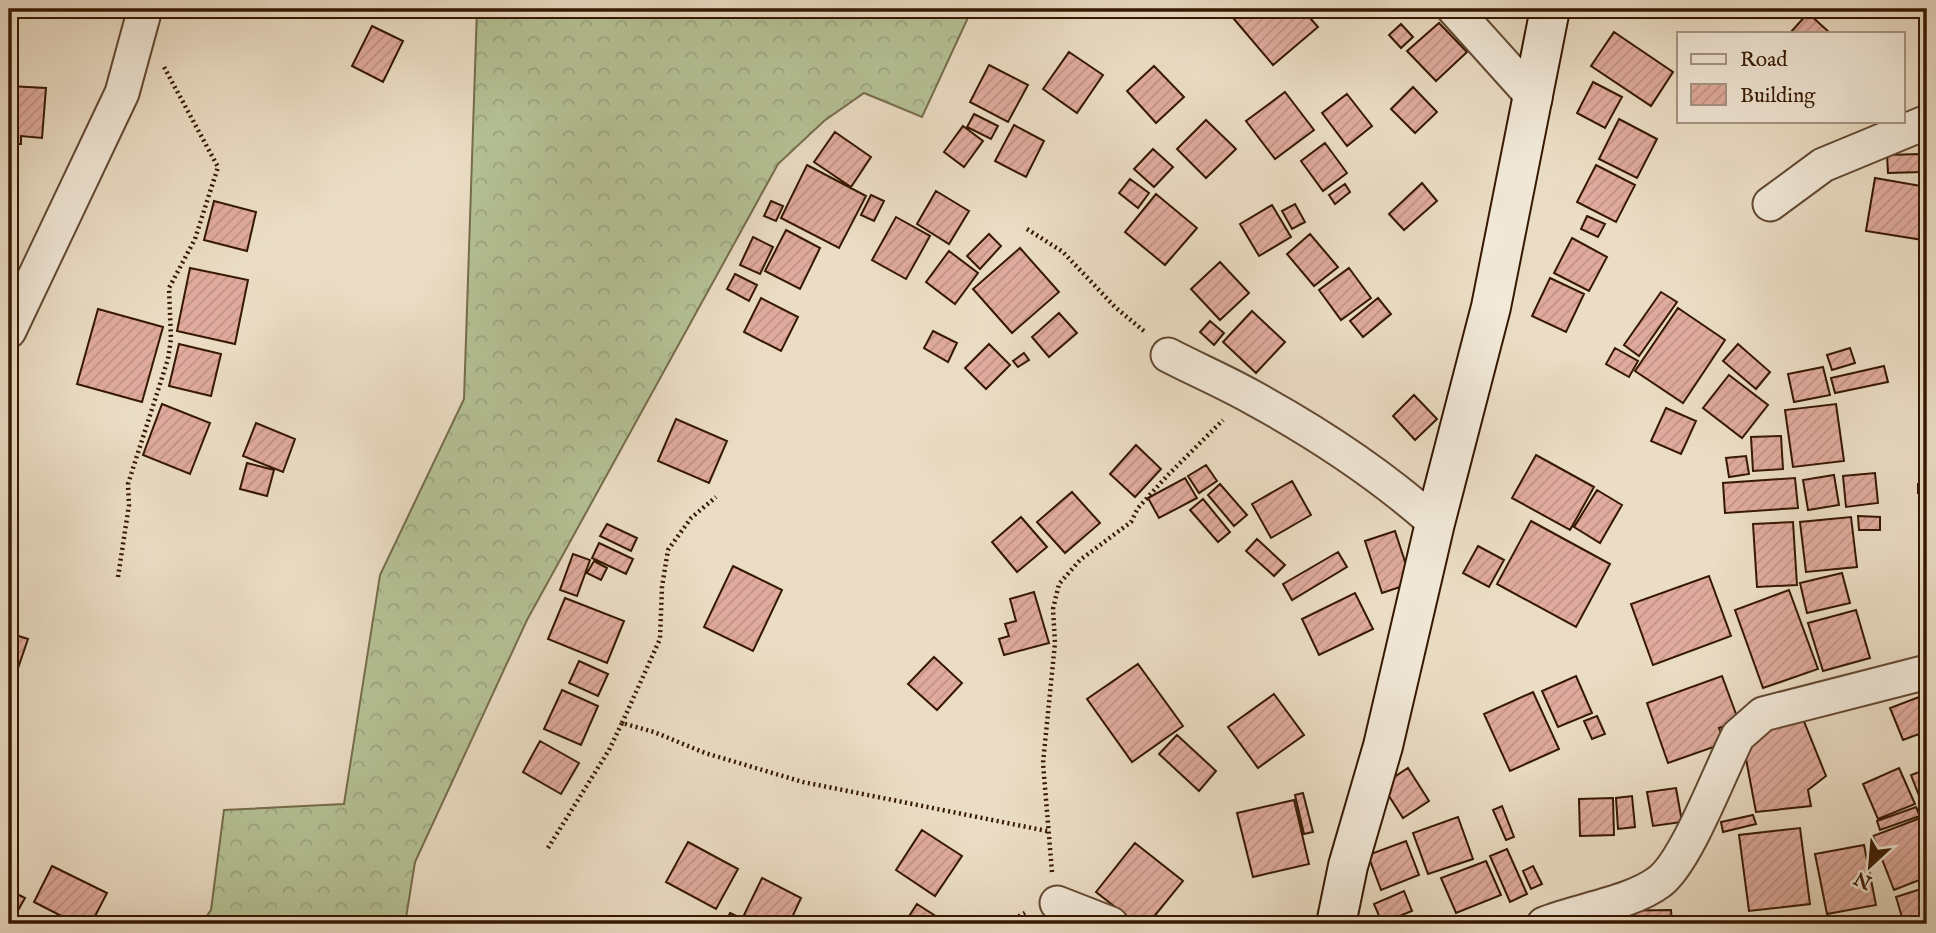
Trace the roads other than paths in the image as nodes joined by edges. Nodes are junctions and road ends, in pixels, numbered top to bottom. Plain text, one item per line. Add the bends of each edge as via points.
1 (1454, 9) edge
2 (1550, 9) edge
3 (143, 17) edge
4 (1535, 99) junction
5 (1927, 122) edge
6 (1770, 204) dead end
7 (9, 331) edge
8 (1168, 355) road end
9 (1435, 523) junction
10 (1927, 672) edge
11 (1057, 903) road end
12 (1111, 924) edge
13 (1336, 924) edge
14 (1544, 924) edge

1 - 4 street
2 - 4 street
3 - 7 street via 122,93
4 - 9 street via 1491,306
5 - 6 street via 1823,165
8 - 9 street via 1321,436
9 - 13 street
10 - 14 street via 1763,714 1750,722 1738,736 1676,862 1661,881 1623,900
11 - 12 street

